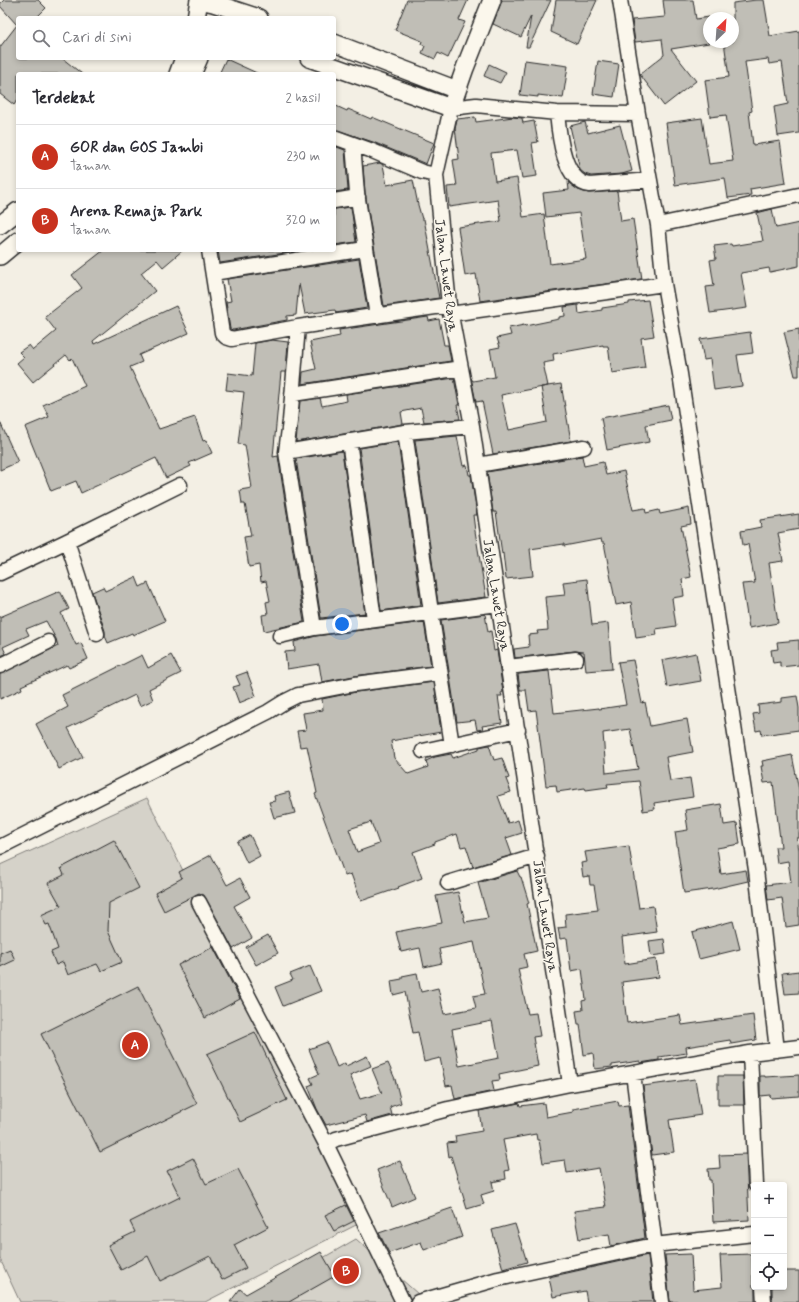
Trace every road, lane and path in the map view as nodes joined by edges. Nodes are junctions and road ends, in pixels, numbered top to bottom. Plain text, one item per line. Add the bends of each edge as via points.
1 (492, 0) edge
2 (620, 0) edge
3 (207, 4) edge
4 (198, 16) edge
5 (252, 16) edge
6 (336, 44) edge
7 (183, 60) edge
8 (198, 60) edge
9 (326, 61) edge
10 (179, 72) edge
11 (193, 72) edge
12 (457, 90) junction
13 (476, 105) junction
14 (451, 108) junction
15 (557, 113) junction
16 (638, 114) junction
17 (336, 138) edge
18 (353, 144) junction
19 (436, 175) junction
20 (650, 180) junction
21 (799, 196) edge
22 (358, 198) junction
23 (336, 201) edge
24 (16, 213) edge
25 (658, 225) junction
26 (0, 226) edge
27 (16, 243) edge
28 (366, 249) junction
29 (209, 252) edge
30 (0, 256) edge
31 (213, 273) junction
32 (664, 284) junction
33 (450, 310) junction
34 (377, 316) junction
35 (298, 327) junction
36 (461, 368) junction
37 (293, 394) junction
38 (472, 426) junction
39 (405, 432) junction
40 (349, 441) junction
41 (584, 447) dead end
42 (286, 452) junction
43 (478, 465) junction
44 (180, 485) dead end
45 (67, 541) junction
46 (0, 573) edge
47 (498, 604) junction
48 (431, 612) junction
49 (374, 620) junction
50 (314, 628) junction
51 (97, 634) dead end
52 (280, 636) dead end
53 (48, 642) dead end
54 (576, 659) dead end
55 (0, 666) edge
56 (508, 667) junction
57 (440, 673) junction
58 (518, 730) junction
59 (452, 745) junction
60 (423, 751) dead end
61 (0, 847) edge
62 (537, 856) junction
63 (448, 883) dead end
64 (199, 902) dead end
65 (799, 1047) edge
66 (777, 1050) junction
67 (750, 1053) junction
68 (633, 1072) junction
69 (570, 1084) junction
70 (326, 1144) junction
71 (756, 1182) edge
72 (751, 1234) edge
73 (654, 1245) junction
74 (763, 1290) edge
75 (403, 1302) edge
76 (418, 1302) edge
77 (662, 1302) edge
78 (764, 1302) edge

1 - 12 street
2 - 16 street
3 - 4 street
3 - 5 street
6 - 12 street
7 - 10 street
8 - 11 street
9 - 14 street
12 - 13 street
12 - 14 street
13 - 14 street
13 - 15 street
14 - 19 street, Jalan Lawet Raya
15 - 16 street
15 - 20 street via 560,140 568,166 580,182 590,185
16 - 20 street
17 - 18 street
18 - 19 street via 422,172
18 - 22 street
19 - 33 street, Jalan Lawet Raya
20 - 25 street
21 - 25 street
22 - 23 street
22 - 28 street
24 - 26 street
25 - 32 street
27 - 30 street
28 - 31 street
28 - 34 street
29 - 31 street
31 - 35 street via 222,333 226,337 232,339
32 - 33 street
32 - 66 street via 756,870
33 - 34 street
33 - 36 street, Jalan Lawet Raya
34 - 35 street
35 - 37 street
36 - 37 street
36 - 38 street, Jalan Lawet Raya
37 - 42 street
38 - 39 street
38 - 43 street, Jalan Lawet Raya
39 - 40 street
39 - 48 street
40 - 42 street
40 - 49 street
41 - 43 street
42 - 50 street
43 - 47 street, Jalan Lawet Raya
44 - 45 street
45 - 46 street
45 - 51 street
47 - 48 street
47 - 56 street, Jalan Lawet Raya
48 - 49 street
48 - 57 street
49 - 50 street
50 - 52 street
53 - 55 street
54 - 56 street
56 - 58 street, Jalan Lawet Raya
57 - 59 street
57 - 61 street via 355,684 298,695
58 - 59 street
58 - 62 street, Jalan Lawet Raya
59 - 60 street
62 - 63 street
62 - 69 street, Jalan Lawet Raya
64 - 70 street
65 - 66 street
66 - 67 street
67 - 68 street
67 - 71 street
68 - 69 street
68 - 73 street
69 - 70 street via 415,1116
70 - 75 street
72 - 73 street
73 - 76 street via 498,1279
73 - 77 street
74 - 78 street

